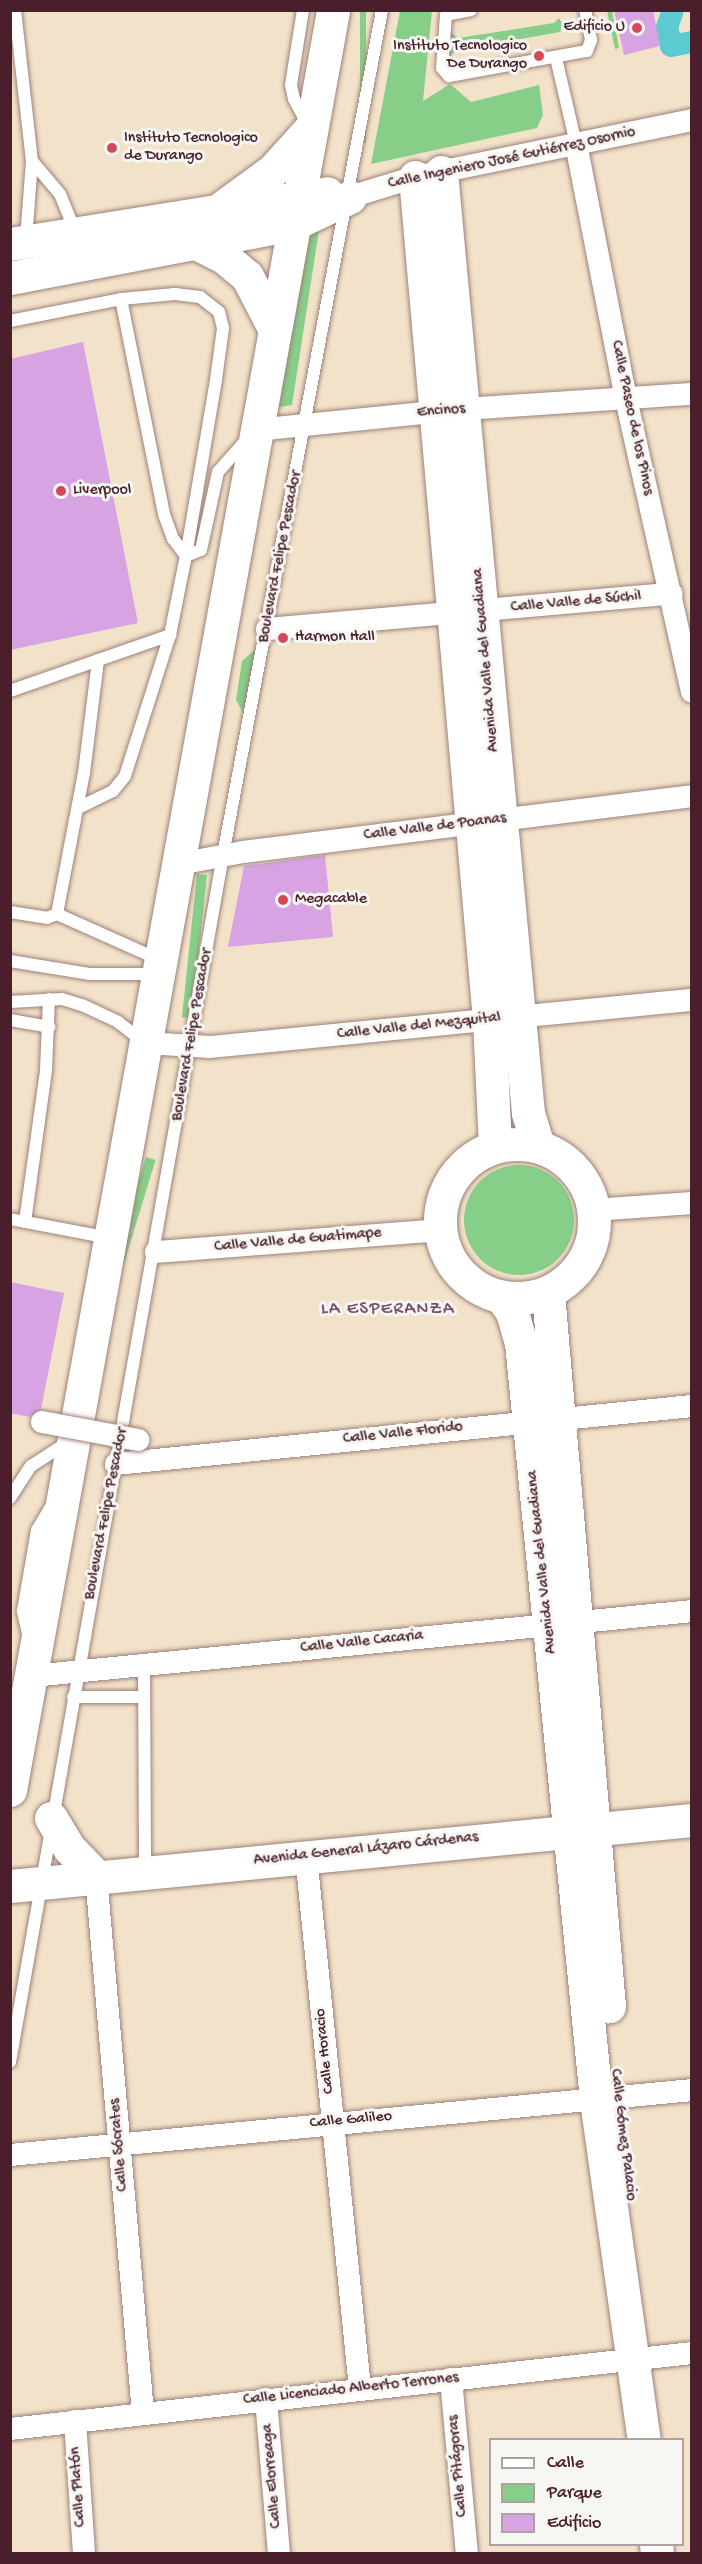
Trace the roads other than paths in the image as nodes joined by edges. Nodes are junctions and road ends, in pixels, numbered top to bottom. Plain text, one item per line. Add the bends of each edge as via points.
1 (15, 10) edge
2 (303, 10) edge
3 (333, 10) edge
4 (382, 10) edge
5 (471, 10) edge
6 (585, 10) edge
7 (447, 13) edge
8 (556, 58) junction
9 (692, 120) edge
10 (310, 129) junction
11 (576, 144) junction
12 (32, 161) junction
13 (428, 175) junction
14 (350, 197) junction
15 (221, 208) junction
16 (296, 210) junction
17 (196, 243) junction
18 (76, 249) junction
19 (21, 259) edge
20 (121, 299) junction
21 (10, 321) edge
22 (274, 328) junction
23 (692, 394) edge
24 (626, 399) junction
25 (450, 411) junction
26 (306, 426) junction
27 (256, 430) junction
28 (186, 556) junction
29 (671, 594) junction
30 (469, 612) junction
31 (267, 629) junction
32 (170, 635) junction
33 (98, 660) junction
34 (10, 691) edge
35 (692, 692) edge
36 (692, 796) edge
37 (78, 808) junction
38 (487, 822) junction
39 (224, 855) junction
40 (179, 864) junction
41 (10, 912) edge
42 (52, 916) junction
43 (10, 961) edge
44 (160, 967) junction
45 (49, 999) junction
46 (692, 1000) edge
47 (10, 1002) edge
48 (504, 1018) junction
49 (10, 1020) edge
50 (49, 1027) junction
51 (146, 1043) junction
52 (192, 1049) junction
53 (495, 1146) junction
54 (538, 1146) junction
55 (692, 1203) edge
56 (594, 1210) junction
57 (10, 1219) edge
58 (25, 1222) junction
59 (440, 1230) junction
60 (112, 1238) junction
61 (156, 1252) junction
62 (548, 1293) junction
63 (502, 1298) junction
64 (692, 1406) edge
65 (544, 1420) junction
66 (42, 1422) dead end
67 (75, 1438) junction
68 (138, 1440) dead end
69 (116, 1464) junction
70 (12, 1491) edge
71 (692, 1611) edge
72 (563, 1623) junction
73 (34, 1664) junction
74 (144, 1665) junction
75 (78, 1671) junction
76 (73, 1697) junction
77 (144, 1698) junction
78 (12, 1772) edge
79 (51, 1818) junction
80 (692, 1820) edge
81 (582, 1829) junction
82 (306, 1856) junction
83 (145, 1872) junction
84 (96, 1876) junction
85 (26, 1883) edge
86 (10, 2062) edge
87 (692, 2090) edge
88 (606, 2099) junction
89 (333, 2122) junction
90 (120, 2144) junction
91 (10, 2155) edge
92 (692, 2353) edge
93 (643, 2357) junction
94 (451, 2379) junction
95 (360, 2389) junction
96 (266, 2399) junction
97 (143, 2413) junction
98 (75, 2421) junction
99 (10, 2429) edge
100 (644, 2438) edge
101 (662, 2438) edge
102 (84, 2553) edge
103 (279, 2553) edge
104 (467, 2553) edge

1 - 12 lane
2 - 10 lane via 291,85
3 - 10 main road
4 - 14 lane, Boulevard Felipe Pescador
5 - 7 lane
6 - 8 lane via 590,49
7 - 8 lane via 442,68 449,76
8 - 11 lane
9 - 11 street, Calle Ingeniero José Gutiérrez Osornio
10 - 15 main road via 259,183
10 - 16 main road
11 - 13 street, Calle Ingeniero José Gutiérrez Osornio
11 - 24 street, Calle Paseo de los Pinos
12 - 18 lane via 60,194
12 - 19 lane
13 - 14 street, Calle Ingeniero José Gutiérrez Osornio
13 - 25 main road, Avenida Valle del Guadiana
14 - 16 main road, Calle Ingeniero José Gutiérrez Osornio via 322,192
14 - 26 lane, Boulevard Felipe Pescador
15 - 16 main road
15 - 18 main road
16 - 17 main road
16 - 22 main road
17 - 18 main road
17 - 22 main road via 224,257 247,276
18 - 19 main road
20 - 21 lane
20 - 28 lane via 164,514 173,539
20 - 28 lane via 175,294 200,297 219,312 223,328
22 - 27 main road
23 - 24 street, Encinos
24 - 25 street, Encinos
24 - 29 street, Calle Paseo de los Pinos
25 - 26 street, Encinos
25 - 30 main road, Avenida Valle del Guadiana
26 - 27 street, Encinos
26 - 31 lane, Boulevard Felipe Pescador
27 - 28 lane via 222,465 215,479 205,542 201,550
27 - 40 main road
28 - 32 lane
29 - 30 street, Calle Valle de Súchil
29 - 35 street, Calle Paseo de los Pinos
30 - 31 street, Calle Valle de Súchil
30 - 38 main road, Avenida Valle del Guadiana
31 - 39 lane, Boulevard Felipe Pescador
32 - 33 lane
32 - 37 lane via 125,776 113,791
33 - 34 lane
33 - 37 lane
36 - 38 street, Calle Valle de Poanas
37 - 42 lane
38 - 39 street, Calle Valle de Poanas
38 - 48 main road, Avenida Valle del Guadiana
39 - 40 street, Calle Valle de Poanas
39 - 52 lane, Boulevard Felipe Pescador
40 - 44 main road
41 - 42 lane
42 - 44 lane
43 - 44 lane via 90,974
44 - 51 main road
45 - 47 lane
45 - 50 lane
45 - 51 lane via 62,999 98,1011
46 - 48 street, Calle Valle del Mezquital
48 - 52 street, Calle Valle del Mezquital
48 - 53 main road, Avenida Valle del Guadiana
48 - 54 main road, Avenida Valle del Guadiana
49 - 50 lane
50 - 58 lane
51 - 52 street, Calle Valle del Mezquital
51 - 60 main road
52 - 61 lane, Boulevard Felipe Pescador
53 - 54 main road
53 - 59 main road via 471,1158 453,1178 442,1203
54 - 56 main road via 558,1155 576,1170 588,1188
55 - 56 street
56 - 62 main road via 594,1231 584,1259 565,1283
57 - 58 lane
58 - 60 lane
59 - 61 street, Calle Valle de Guatimape
59 - 63 main road via 446,1254 460,1274 479,1290
60 - 67 main road
61 - 69 lane, Boulevard Felipe Pescador
62 - 63 main road via 533,1298
62 - 65 main road, Avenida Valle del Guadiana
63 - 65 main road, Avenida Valle del Guadiana via 518,1326
64 - 65 street, Calle Valle Florido
65 - 69 street, Calle Valle Florido
65 - 72 main road, Avenida Valle del Guadiana
66 - 68 street, bridge
67 - 70 lane via 47,1453
67 - 73 main road
69 - 75 lane, Boulevard Felipe Pescador
71 - 72 street, Calle Valle Cacaria
72 - 74 street, Calle Valle Cacaria
72 - 81 main road, Avenida Valle del Guadiana
73 - 75 street, Calle Valle Cacaria
73 - 78 main road
74 - 75 street, Calle Valle Cacaria
74 - 77 lane
75 - 76 lane, Boulevard Felipe Pescador
76 - 77 lane
76 - 79 lane, Boulevard Felipe Pescador
77 - 83 lane
79 - 84 main road via 69,1848
79 - 85 lane, Boulevard Felipe Pescador
80 - 81 main road, Avenida General Lázaro Cárdenas
81 - 82 main road, Avenida General Lázaro Cárdenas
81 - 88 main road, Calle Gómez Palacio
82 - 83 main road, Avenida General Lázaro Cárdenas
82 - 89 street, Calle Horacio
83 - 84 main road, Avenida General Lázaro Cárdenas
84 - 85 main road, Avenida General Lázaro Cárdenas
84 - 90 street, Calle Sócrates
85 - 86 lane, Boulevard Felipe Pescador
87 - 88 street, Calle Galileo
88 - 89 street, Calle Galileo
88 - 93 main road, Calle Gómez Palacio
89 - 90 street, Calle Galileo
89 - 95 street, Calle Horacio
90 - 91 street, Calle Galileo
90 - 97 street, Calle Sócrates
92 - 93 street, Calle Licenciado Alberto Terrones
93 - 94 street, Calle Licenciado Alberto Terrones
93 - 100 main road, Calle Gómez Palacio
93 - 101 main road, Calle Gómez Palacio
94 - 95 street, Calle Licenciado Alberto Terrones
94 - 104 street, Calle Pitágoras
95 - 96 street, Calle Licenciado Alberto Terrones
96 - 97 street, Calle Licenciado Alberto Terrones
96 - 103 street, Calle Elorreaga
97 - 98 street, Calle Licenciado Alberto Terrones
98 - 99 street, Calle Licenciado Alberto Terrones
98 - 102 street, Calle Platón

